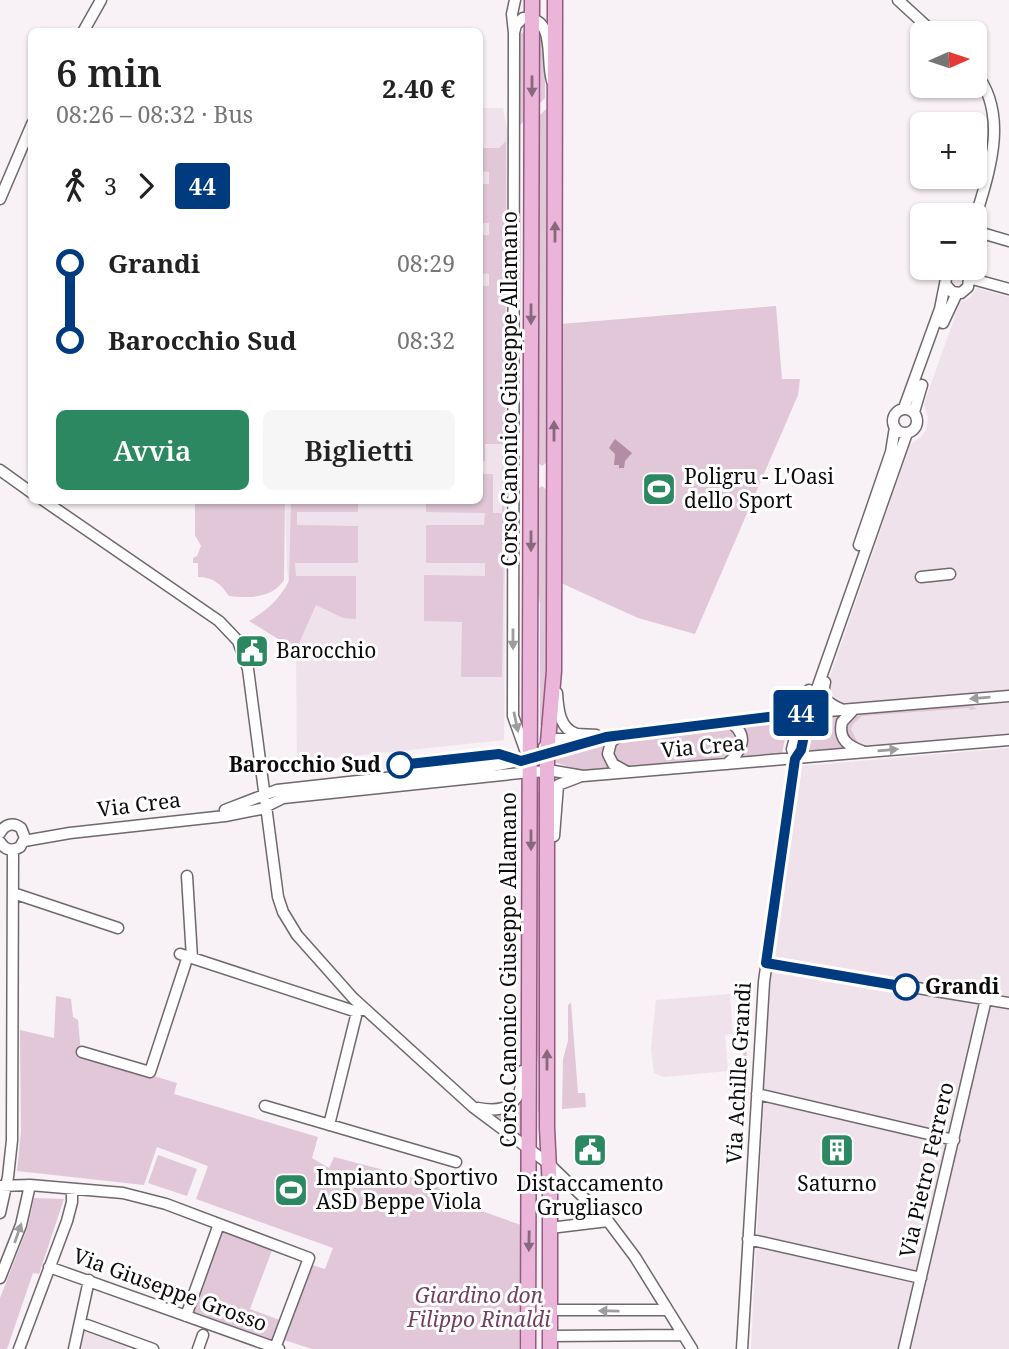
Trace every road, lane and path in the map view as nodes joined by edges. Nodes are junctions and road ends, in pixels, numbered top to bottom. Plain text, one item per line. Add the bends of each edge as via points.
1 (101, 0) edge
2 (515, 0) edge
3 (532, 0) edge
4 (898, 0) edge
5 (556, 4) edge
6 (532, 18) junction
7 (921, 21) edge
8 (85, 28) edge
9 (514, 33) junction
10 (987, 86) edge
11 (555, 95) junction
12 (28, 133) edge
13 (1, 192) edge
14 (980, 203) edge
15 (987, 235) edge
16 (1009, 241) edge
17 (946, 280) edge
18 (967, 280) edge
19 (985, 280) edge
20 (946, 285) junction
21 (1009, 289) edge
22 (957, 293) junction
23 (909, 410) junction
24 (895, 428) junction
25 (907, 433) junction
26 (0, 470) edge
27 (531, 479) junction
28 (554, 479) junction
29 (28, 490) edge
30 (49, 504) edge
31 (950, 574) dead end
32 (920, 576) dead end
33 (847, 590) junction
34 (836, 632) junction
35 (554, 670) junction
36 (809, 690) junction
37 (1009, 696) edge
38 (849, 710) junction
39 (806, 713) junction
40 (757, 718) junction
41 (727, 721) junction
42 (621, 734) junction
43 (606, 737) junction
44 (1009, 740) edge
45 (547, 749) junction
46 (864, 752) junction
47 (795, 759) junction
48 (727, 764) junction
49 (529, 765) junction
50 (548, 771) junction
51 (627, 773) junction
52 (583, 776) junction
53 (266, 801) junction
54 (2, 829) edge
55 (24, 836) junction
56 (0, 842) edge
57 (13, 850) junction
58 (187, 876) dead end
59 (13, 893) junction
60 (547, 912) junction
61 (118, 928) dead end
62 (187, 956) junction
63 (766, 963) junction
64 (986, 999) junction
65 (1009, 1003) edge
66 (361, 1010) junction
67 (530, 1020) junction
68 (82, 1052) dead end
69 (0, 1087) edge
70 (12, 1091) junction
71 (757, 1094) junction
72 (265, 1106) dead end
73 (473, 1107) junction
74 (329, 1125) junction
75 (954, 1140) junction
76 (530, 1148) junction
77 (456, 1162) dead end
78 (549, 1164) junction
79 (30, 1185) junction
80 (3, 1186) edge
81 (72, 1188) junction
82 (0, 1213) edge
83 (608, 1222) junction
84 (219, 1224) junction
85 (550, 1228) junction
86 (748, 1239) junction
87 (49, 1267) junction
88 (0, 1278) edge
89 (921, 1278) junction
90 (89, 1280) junction
91 (550, 1310) junction
92 (668, 1310) junction
93 (186, 1316) junction
94 (87, 1325) dead end
95 (203, 1335) dead end
96 (683, 1335) junction
97 (550, 1343) edge
98 (277, 1348) edge
99 (19, 1349) edge
100 (74, 1349) edge
101 (153, 1349) edge
102 (198, 1349) edge
103 (528, 1349) edge
104 (692, 1349) edge
105 (742, 1349) edge
106 (904, 1349) edge

1 - 8 street
2 - 9 street, Corso Canonico Giuseppe Allamano
3 - 6 main road, Corso Canonico Giuseppe Allamano
4 - 7 street
5 - 11 main road, Corso Canonico Giuseppe Allamano
6 - 9 street via 519,21
6 - 11 street, Corso Canonico Giuseppe Allamano via 546,31
6 -> 27 main road, Corso Canonico Giuseppe Allamano
9 -> 49 street, Corso Canonico Giuseppe Allamano via 513,716
10 - 14 street via 1000,122
28 -> 11 main road, Corso Canonico Giuseppe Allamano
12 - 13 street
15 - 16 street
17 - 20 street
18 - 22 street via 967,289
19 - 21 street
20 - 22 street
20 - 23 street
22 - 23 street
23 - 24 street via 894,415
23 - 25 street via 918,419
24 - 25 street
24 - 33 street
25 - 33 street
26 - 29 street
27 - 28 main road
27 -> 49 main road, Corso Canonico Giuseppe Allamano
28 - 35 main road, Corso Canonico Giuseppe Allamano
30 - 53 street via 230,630 248,669
31 - 32 street
33 - 34 street
33 - 36 street
34 - 38 street via 823,693 827,701
34 - 39 street
35 - 43 street via 564,724 577,734
35 - 45 main road, Corso Canonico Giuseppe Allamano
36 - 39 street
36 - 40 street, Via Crea via 794,706
37 -> 38 street, Via Crea
38 - 39 street, Via Crea
38 - 46 street via 841,735
39 - 40 street, Via Crea
39 - 47 street, Via Achille Grandi via 801,750
40 - 41 street, Via Crea
41 - 42 street, Via Crea
41 - 48 street via 739,731 742,743
42 - 43 street, Via Crea
42 - 51 street via 611,742 608,754 613,764
43 - 45 street, Via Crea via 556,739
46 -> 44 street, Via Crea
45 - 49 street, Via Crea
45 - 50 main road, Corso Canonico Giuseppe Allamano
46 - 47 street, Via Crea
47 - 48 street, Via Crea
47 - 63 street, Via Achille Grandi
48 - 51 street, Via Crea
49 - 50 street
49 - 53 street, Via Crea via 277,790
49 -> 67 main road, Corso Canonico Giuseppe Allamano
50 - 52 street, Via Crea
50 - 60 main road, Corso Canonico Giuseppe Allamano
51 - 52 street, Via Crea
52 - 60 street via 559,783 556,789 553,884
53 - 55 street, Via Crea via 249,812
53 - 66 street via 283,912
54 - 55 street via 17,825
55 - 57 street via 20,847
56 - 57 street
57 - 59 street
58 - 62 street
59 - 61 street
59 - 70 street
78 -> 60 main road, Corso Canonico Giuseppe Allamano
62 - 66 street
62 - 68 street via 150,1072
63 - 64 street
63 - 71 street, Via Achille Grandi
64 - 65 street
64 - 75 street, Via Pietro Ferrero
66 - 73 street
66 - 74 street
67 - 73 street via 518,1096 501,1109
67 - 76 main road, Corso Canonico Giuseppe Allamano
69 - 70 street
70 - 80 street via 12,1140
71 - 75 street
71 - 86 street, Via Achille Grandi
72 - 74 street
73 - 76 street
74 - 77 street
75 - 89 street, Via Pietro Ferrero
76 - 78 street
76 -> 103 main road, Corso Canonico Giuseppe Allamano
78 - 83 street
78 - 85 main road, Corso Canonico Giuseppe Allamano
79 - 80 street
79 - 81 street
88 -> 79 street
80 - 82 street
81 - 84 street via 123,1193
81 - 87 street via 67,1221
83 - 85 street
83 - 92 street
84 - 93 street
84 - 98 street via 309,1258
85 - 91 main road, Corso Canonico Giuseppe Allamano
86 - 89 street
86 - 105 street, Via Achille Grandi
87 - 90 street, Via Giuseppe Grosso
87 - 99 street
89 - 106 street, Via Pietro Ferrero
90 - 93 street, Via Giuseppe Grosso
90 - 100 street
92 -> 91 street
91 - 97 main road, Corso Canonico Giuseppe Allamano
92 - 96 street
93 - 98 street, Via Giuseppe Grosso
94 - 101 street
95 - 102 street
96 - 97 street
96 - 104 street

